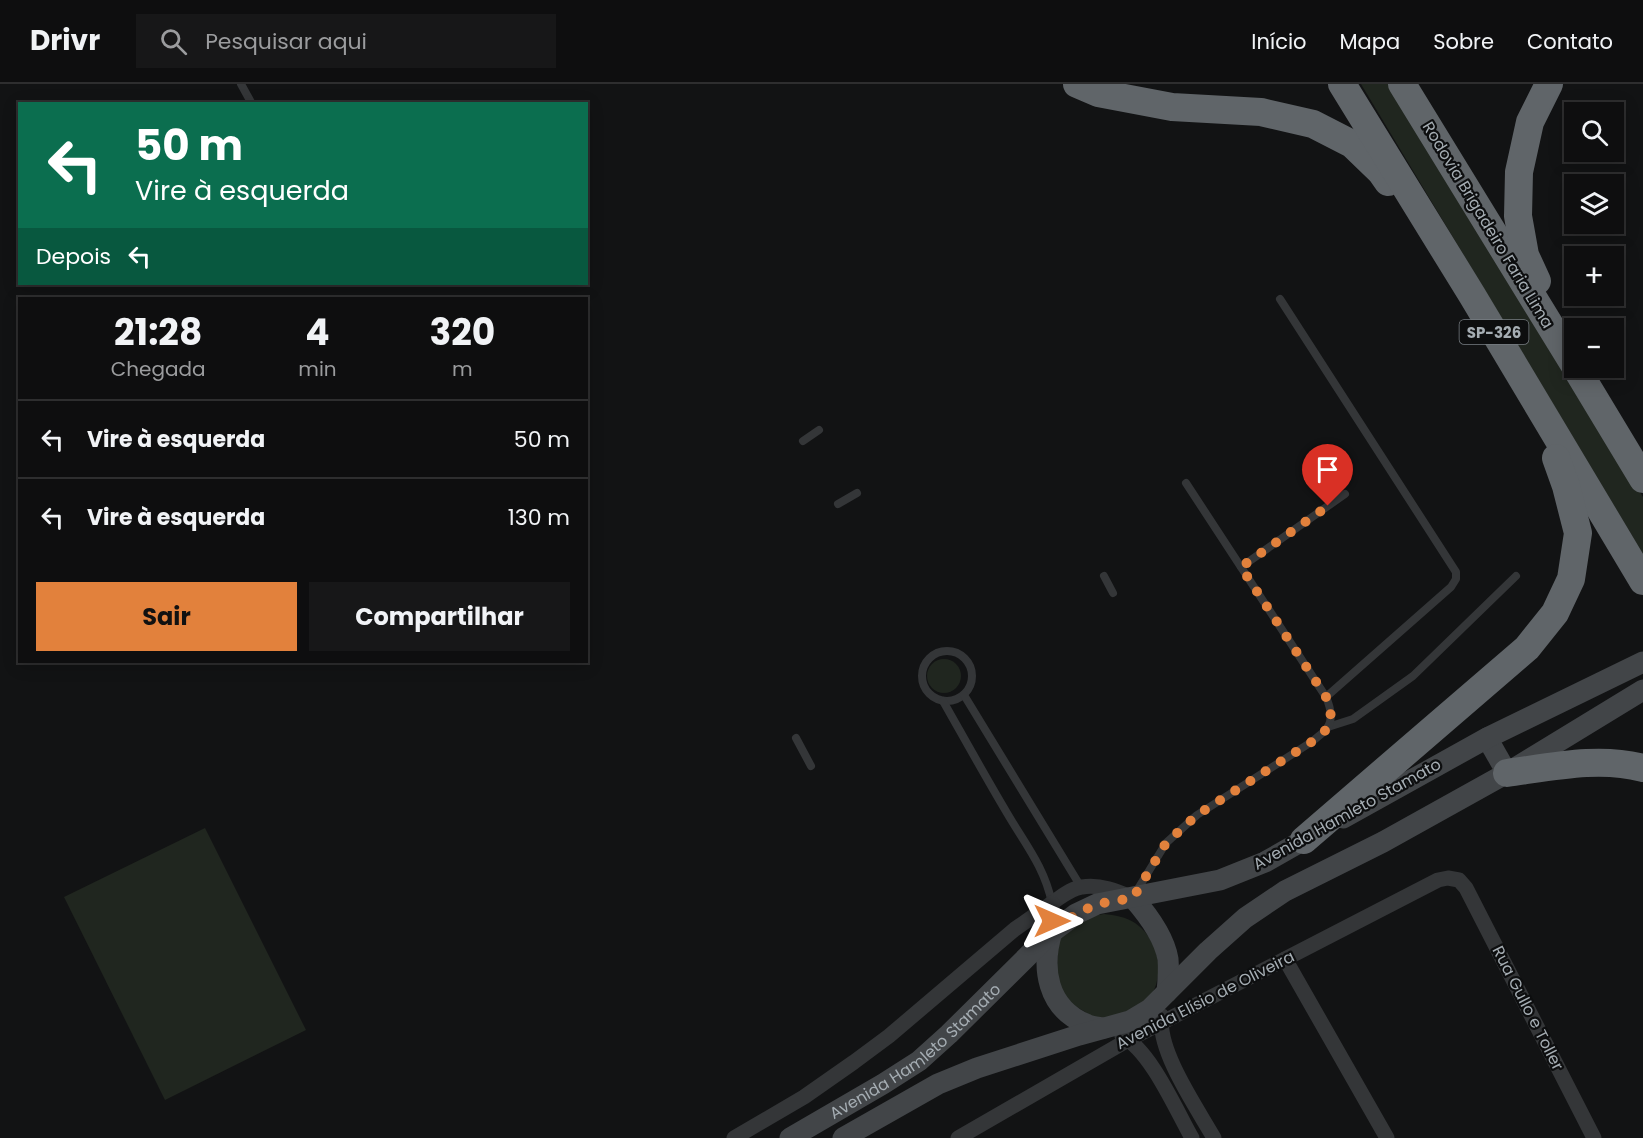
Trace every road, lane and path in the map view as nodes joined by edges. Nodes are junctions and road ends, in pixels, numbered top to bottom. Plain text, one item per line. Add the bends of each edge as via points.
1 (242, 84) edge
2 (1077, 84) edge
3 (1342, 84) edge
4 (1402, 84) edge
5 (1549, 84) edge
6 (251, 102) edge
7 (1472, 295) junction
8 (1280, 299) dead end
9 (1564, 335) edge
10 (1564, 346) edge
11 (1583, 378) edge
12 (1537, 403) junction
13 (819, 430) dead end
14 (803, 441) dead end
15 (1643, 479) edge
16 (1186, 483) dead end
17 (857, 493) dead end
18 (1345, 494) dead end
19 (838, 504) dead end
20 (1241, 567) junction
21 (1104, 576) dead end
22 (1516, 576) dead end
23 (1643, 581) edge
24 (1113, 593) dead end
25 (1643, 662) edge
26 (1643, 690) edge
27 (964, 695) junction
28 (1326, 697) junction
29 (943, 701) junction
30 (1328, 727) junction
31 (796, 738) dead end
32 (1486, 738) junction
33 (811, 766) dead end
34 (1643, 768) edge
35 (1506, 773) junction
36 (1304, 840) junction
37 (1459, 880) joint
38 (1081, 887) junction
39 (1133, 898) junction
40 (1052, 903) junction
41 (1052, 932) junction
42 (1286, 959) junction
43 (1167, 992) junction
44 (1161, 1023) junction
45 (1106, 1028) junction
46 (1128, 1040) junction
47 (734, 1138) edge
48 (790, 1138) edge
49 (843, 1138) edge
50 (958, 1138) edge
51 (1192, 1138) edge
52 (1214, 1138) edge
53 (1387, 1138) edge
54 (1594, 1138) edge

1 - 6 lane
2 - 7 highway via 1098,93 1172,107 1261,112 1313,124 1352,144 1381,172
3 - 7 highway, SP-326
4 - 10 highway, Rodovia Brigadeiro Faria Lima / SP-326
5 - 9 highway via 1530,122 1519,172 1518,216 1525,255
7 - 12 highway, SP-326
8 - 28 lane via 1456,572 1451,586
11 - 15 highway, Rodovia Brigadeiro Faria Lima
12 - 23 highway, SP-326
12 - 36 highway via 1578,533 1571,579 1556,613 1527,648
13 - 14 lane
16 - 20 lane
17 - 19 lane
18 - 20 lane
20 - 28 lane
21 - 24 lane
22 - 30 lane via 1413,676 1353,719
25 - 32 main road, Avenida Hamleto Stamato
26 - 35 main road, Avenida Hamleto Stamato
27 - 29 lane
27 - 29 lane via 972,682 969,663 962,655 944,650 931,656 923,667 922,680 926,691
27 - 38 lane
28 - 30 lane via 1330,706
29 - 40 lane via 1040,868
30 - 39 lane via 1313,741 1197,815 1166,843
31 - 33 lane
32 - 35 main road
32 - 36 main road, Avenida Hamleto Stamato
34 - 35 highway via 1581,763
35 - 43 main road, Avenida Hamleto Stamato via 1285,891 1245,918
36 - 39 main road, Avenida Hamleto Stamato via 1265,862 1220,880
37 - 42 street, Avenida Elísio de Oliveira via 1438,880
37 - 54 street, Rua Gullo e Toller
38 - 39 street via 1111,889
38 - 40 street
39 - 41 main road, Avenida Hamleto Stamato via 1097,904
39 - 43 main road via 1163,942 1168,959
40 - 41 street
40 - 47 street via 854,1062
41 - 45 main road via 1046,965 1049,986 1058,1003 1071,1017
41 - 48 main road, Avenida Hamleto Stamato via 919,1060
42 - 44 street, Avenida Elísio de Oliveira
42 - 53 street
43 - 44 street
43 - 45 main road, Avenida Hamleto Stamato via 1130,1021
44 - 46 street, Avenida Elísio de Oliveira
44 - 52 street via 1170,1061
45 - 46 street
45 - 49 main road, Avenida Hamleto Stamato via 938,1084
46 - 50 street, Avenida Elísio de Oliveira
46 - 51 street via 1143,1054

